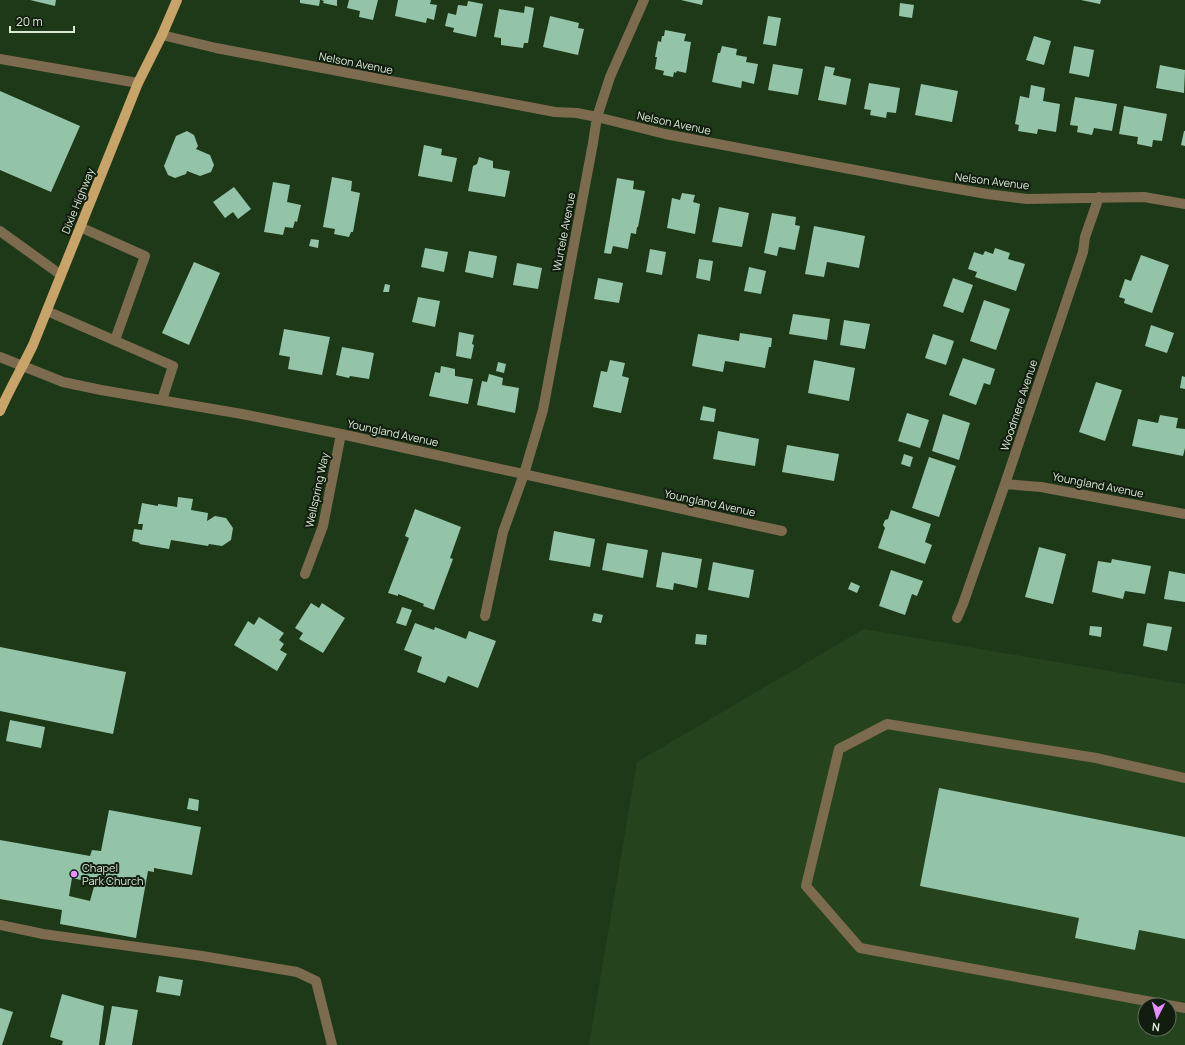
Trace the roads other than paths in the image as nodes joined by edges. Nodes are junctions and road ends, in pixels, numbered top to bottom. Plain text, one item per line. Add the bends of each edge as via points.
1 (177, 0) edge
2 (644, 0) edge
3 (162, 35) junction
4 (0, 59) edge
5 (138, 83) junction
6 (597, 117) junction
7 (1099, 197) junction
8 (1185, 204) edge
9 (80, 227) junction
10 (0, 231) edge
11 (61, 275) junction
12 (47, 311) junction
13 (115, 340) junction
14 (0, 357) edge
15 (23, 366) junction
16 (162, 400) junction
17 (0, 411) edge
18 (341, 434) junction
19 (524, 474) junction
20 (1005, 484) junction
21 (1185, 514) edge
22 (782, 531) dead end
23 (306, 574) dead end
24 (485, 616) dead end
25 (957, 618) dead end
26 (1185, 778) edge
27 (0, 925) edge
28 (1185, 1008) edge
29 (332, 1045) edge

1 - 3 main road, Dixie Highway
2 - 6 street, Wurtele Avenue via 610,77
3 - 5 main road, Dixie Highway
3 - 6 street, Nelson Avenue via 216,48 532,108
4 - 5 street
5 - 9 main road, Dixie Highway
6 - 7 street, Nelson Avenue via 665,134 987,194 1027,199
6 - 19 street, Wurtele Avenue via 543,410
7 - 8 street, Nelson Avenue via 1144,197
7 - 20 street, Woodmere Avenue
9 - 11 main road, Dixie Highway
9 - 13 street via 145,256
10 - 11 street
11 - 12 main road, Dixie Highway
12 - 13 street
12 - 15 main road, Dixie Highway
13 - 16 street via 173,366
14 - 15 street, Youngland Avenue
15 - 16 street, Youngland Avenue via 63,382
15 - 17 main road, Dixie Highway
16 - 18 street, Youngland Avenue
18 - 19 street, Youngland Avenue
18 - 23 street, Wellspring Way via 323,526
19 - 22 street, Youngland Avenue
19 - 24 street, Wurtele Avenue via 503,532
20 - 21 street, Youngland Avenue via 1041,487
20 - 25 street, Woodmere Avenue
26 - 28 street via 1096,758 887,724 839,749 806,886 860,948
27 - 29 street via 43,934 297,972 316,980

